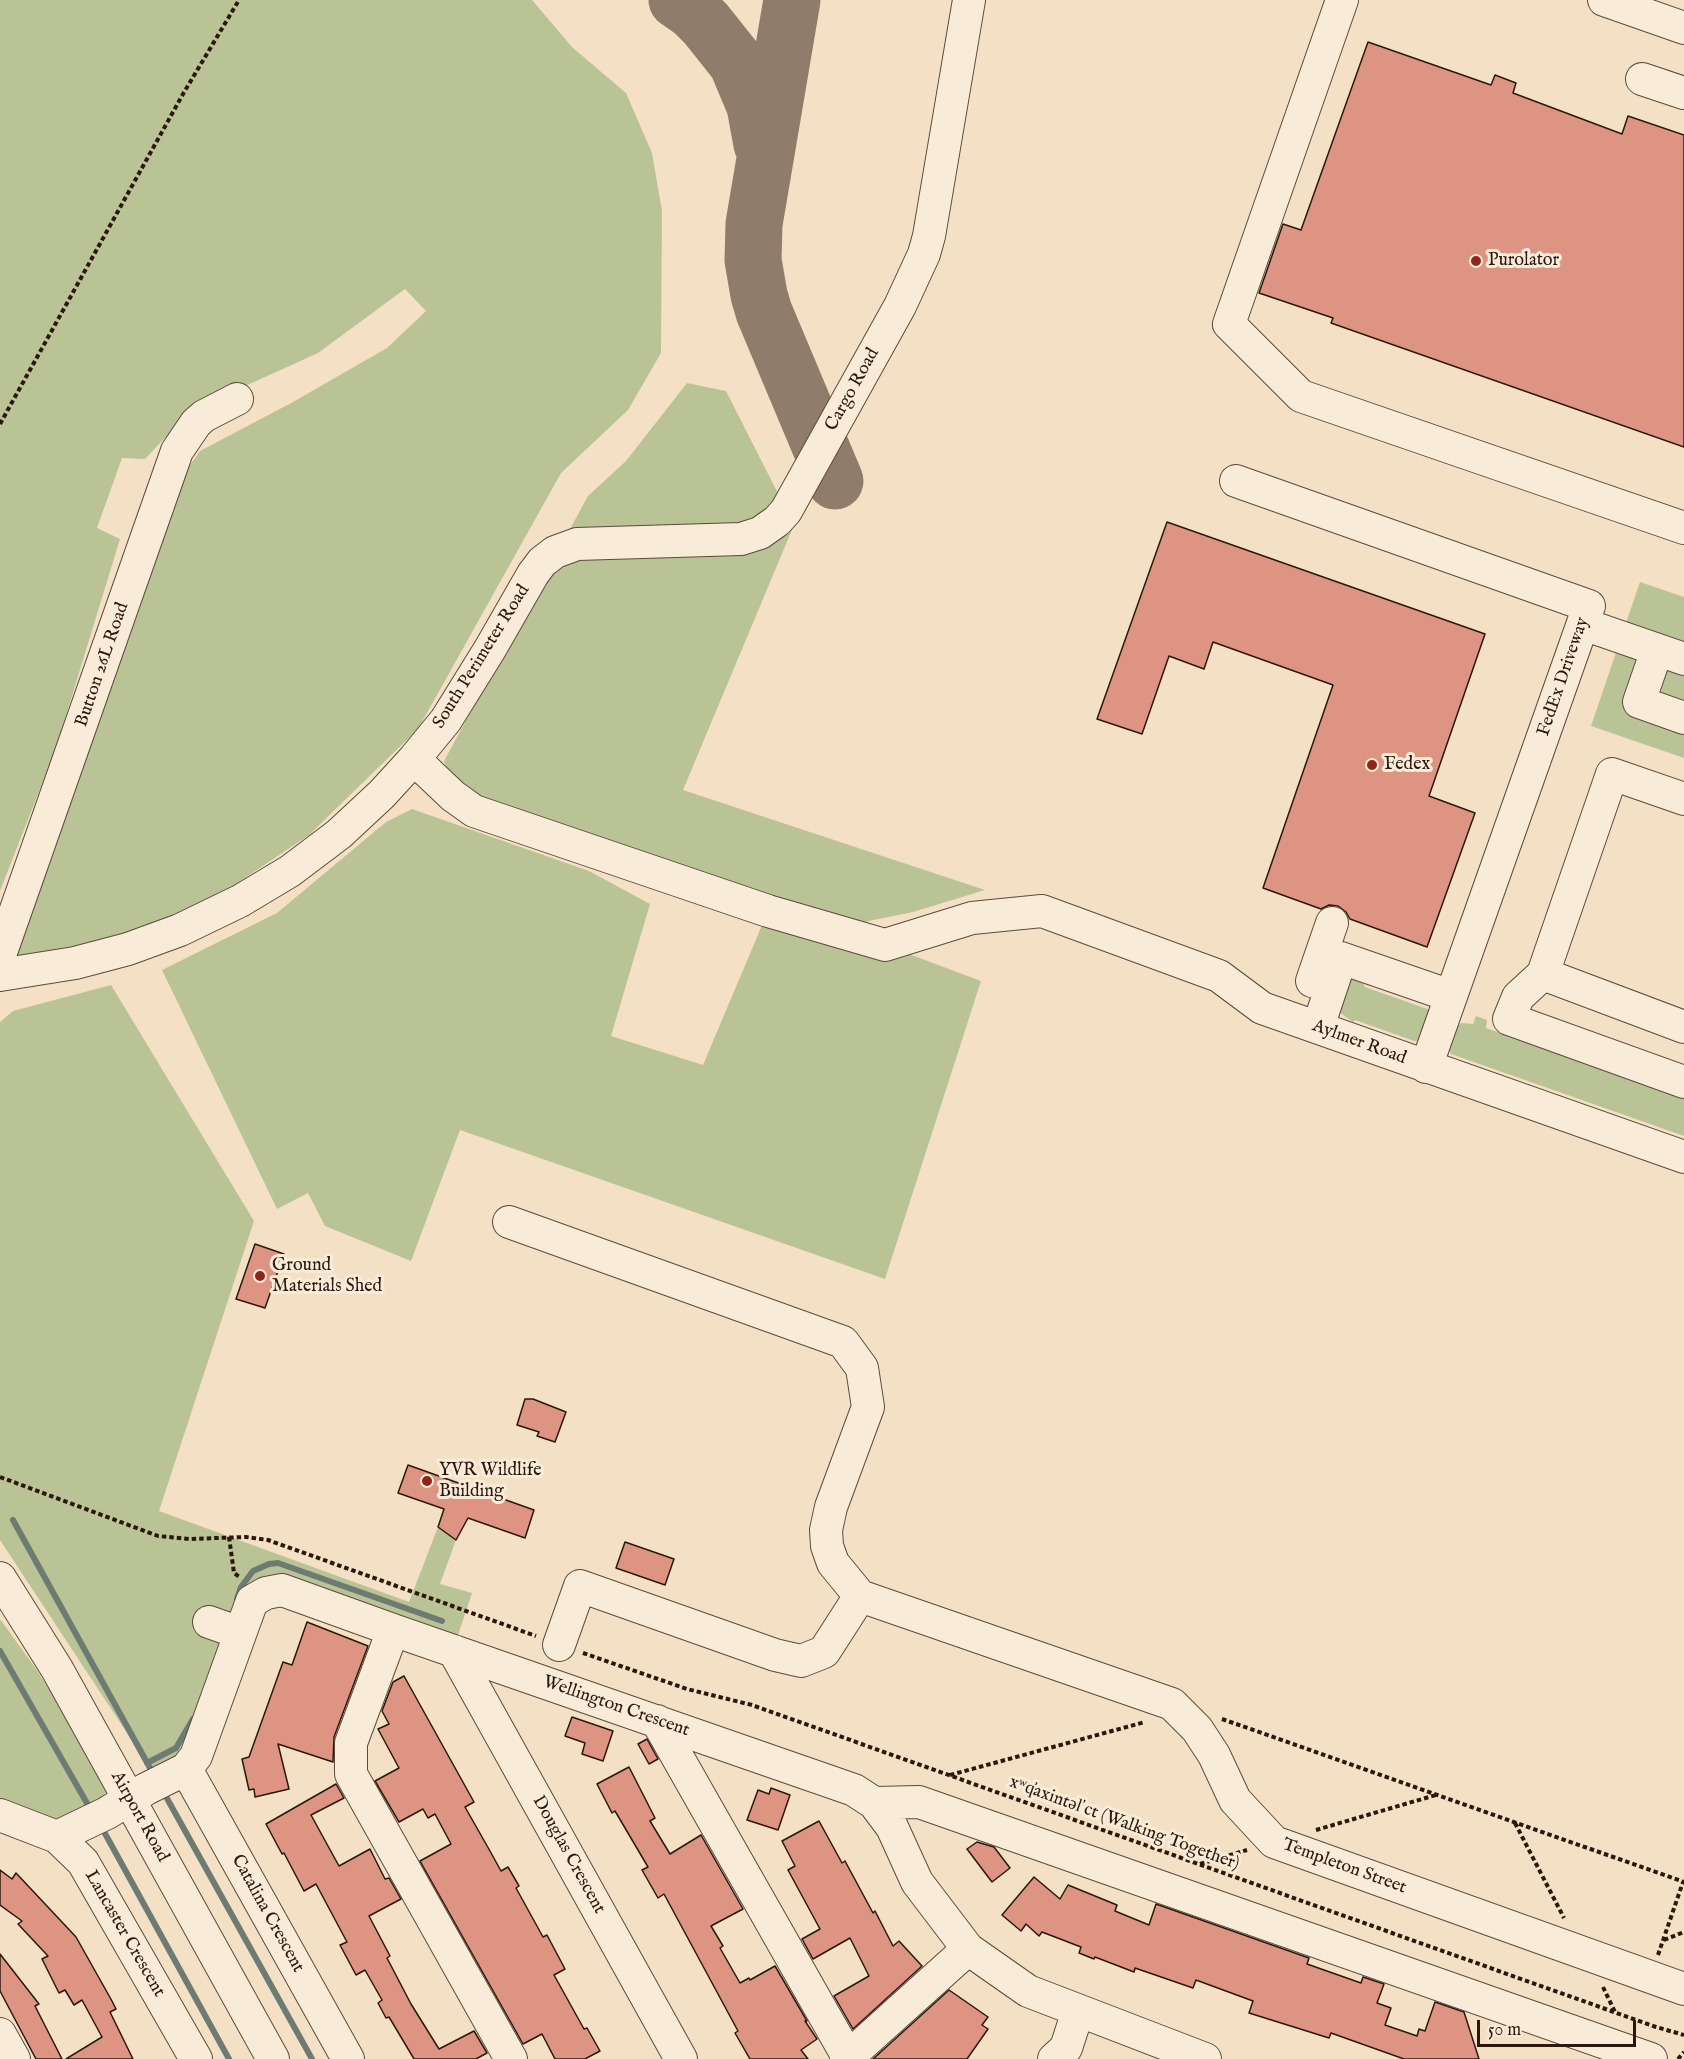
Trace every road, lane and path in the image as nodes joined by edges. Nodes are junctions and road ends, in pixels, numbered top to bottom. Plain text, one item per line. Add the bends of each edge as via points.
1 (239, 0) edge
2 (969, 0) edge
3 (1342, 0) edge
4 (1604, 0) edge
5 (1684, 28) edge
6 (1642, 79) dead end
7 (1684, 93) edge
8 (237, 399) dead end
9 (0, 424) edge
10 (1236, 481) dead end
11 (1684, 528) edge
12 (533, 574) joint
13 (1583, 624) junction
14 (1670, 654) edge
15 (1684, 718) edge
16 (414, 759) junction
17 (1684, 800) edge
18 (1332, 923) dead end
19 (0, 955) edge
20 (1543, 974) junction
21 (0, 975) edge
22 (1451, 996) junction
23 (1308, 1024) junction
24 (1684, 1027) edge
25 (1426, 1067) junction
26 (1684, 1082) edge
27 (1684, 1157) edge
28 (508, 1222) dead end
29 (0, 1478) edge
30 (229, 1538) junction
31 (0, 1578) edge
32 (242, 1578) dead end
33 (860, 1596) junction
34 (209, 1622) dead end
35 (393, 1630) junction
36 (240, 1634) junction
37 (556, 1644) junction
38 (454, 1651) junction
39 (1215, 1716) dead end
40 (1156, 1719) dead end
41 (657, 1720) junction
42 (186, 1769) junction
43 (949, 1775) junction
44 (1437, 1795) junction
45 (130, 1799) junction
46 (874, 1803) junction
47 (0, 1815) edge
48 (1514, 1822) junction
49 (1315, 1831) dead end
50 (57, 1837) junction
51 (1252, 1848) dead end
52 (1200, 1865) junction
53 (1683, 1882) edge
54 (1569, 1926) dead end
55 (1684, 1932) edge
56 (1663, 1940) junction
57 (968, 1949) junction
58 (1650, 1977) junction
59 (1684, 1989) edge
60 (1078, 2011) junction
61 (0, 2034) edge
62 (1684, 2035) edge
63 (1684, 2052) edge
64 (847, 2058) edge
65 (14, 2059) edge
66 (196, 2059) edge
67 (273, 2059) edge
68 (348, 2059) edge
69 (511, 2059) edge
70 (681, 2059) edge
71 (1054, 2059) edge
72 (1205, 2059) edge
73 (1650, 2059) edge
74 (1677, 2059) edge

1 - 9 path
2 - 12 street, Cargo Road via 924,254 900,306 786,511 768,528 741,539 578,544 555,552
3 - 11 street via 1229,324 1301,396
4 - 5 street
6 - 7 street
8 - 19 street, Button 26L Road via 196,423 177,452
10 - 13 street, FedEx Driveway via 1589,606
12 - 16 street, South Perimeter Road via 446,720
13 - 14 street
13 - 22 street, FedEx Driveway
14 - 15 street via 1639,702
16 - 21 street, South Perimeter Road via 339,834 290,871 240,901 128,950
16 - 23 street, Aylmer Road via 474,811 768,911 885,945 972,918 1042,911 1219,976 1262,1008
17 - 20 street via 1612,774
18 - 23 street
20 - 24 street
20 - 26 street via 1518,997 1509,1019
22 - 23 street via 1341,958
22 - 25 street, FedEx Driveway
23 - 25 street, Aylmer Road
25 - 27 street, Aylmer Road
28 - 33 street via 843,1342 862,1368 868,1407 831,1507 827,1546 833,1563
29 - 30 path, xʷq̓axintəl̕ ct (Walking Together) via 158,1536
30 - 32 path via 234,1573
30 - 37 path, xʷq̓axintəl̕ ct (Walking Together) via 268,1540
31 - 45 street, Airport Road
33 - 37 street via 824,1652 801,1661 580,1586
33 - 58 street, Templeton Street via 1172,1704 1197,1729 1235,1800 1274,1842
34 - 36 street
35 - 36 street, Wellington Crescent via 282,1590 252,1601
35 - 38 street, Wellington Crescent
35 - 69 street via 351,1743 351,1774
36 - 42 street, Wellington Crescent via 196,1756
37 - 43 path, xʷq̓axintəl̕ ct (Walking Together) via 687,1689 752,1705
38 - 41 street, Wellington Crescent
38 - 70 street, Douglas Crescent
39 - 44 path
40 - 43 path
41 - 46 street, Wellington Crescent via 854,1790
41 - 64 street
42 - 45 street
42 - 68 street, Catalina Crescent
43 - 52 path, xʷq̓axintəl̕ ct (Walking Together)
44 - 48 path
44 - 49 path
45 - 50 street
45 - 67 street, Airport Road
46 - 57 street, Wellington Crescent via 892,1827 917,1882
46 - 73 street via 919,1803
47 - 50 street, Lancaster Crescent
48 - 53 path
48 - 54 path
50 - 66 street, Lancaster Crescent via 83,1862
51 - 52 path
52 - 62 path, xʷq̓axintəl̕ ct (Walking Together)
53 - 56 path
55 - 56 path
56 - 58 path
57 - 60 street, Wellington Crescent via 1028,1990
57 - 64 street
58 - 59 street, Templeton Street
60 - 71 street via 1066,2048
60 - 72 street, Wellington Crescent
61 - 65 street
63 - 74 path

